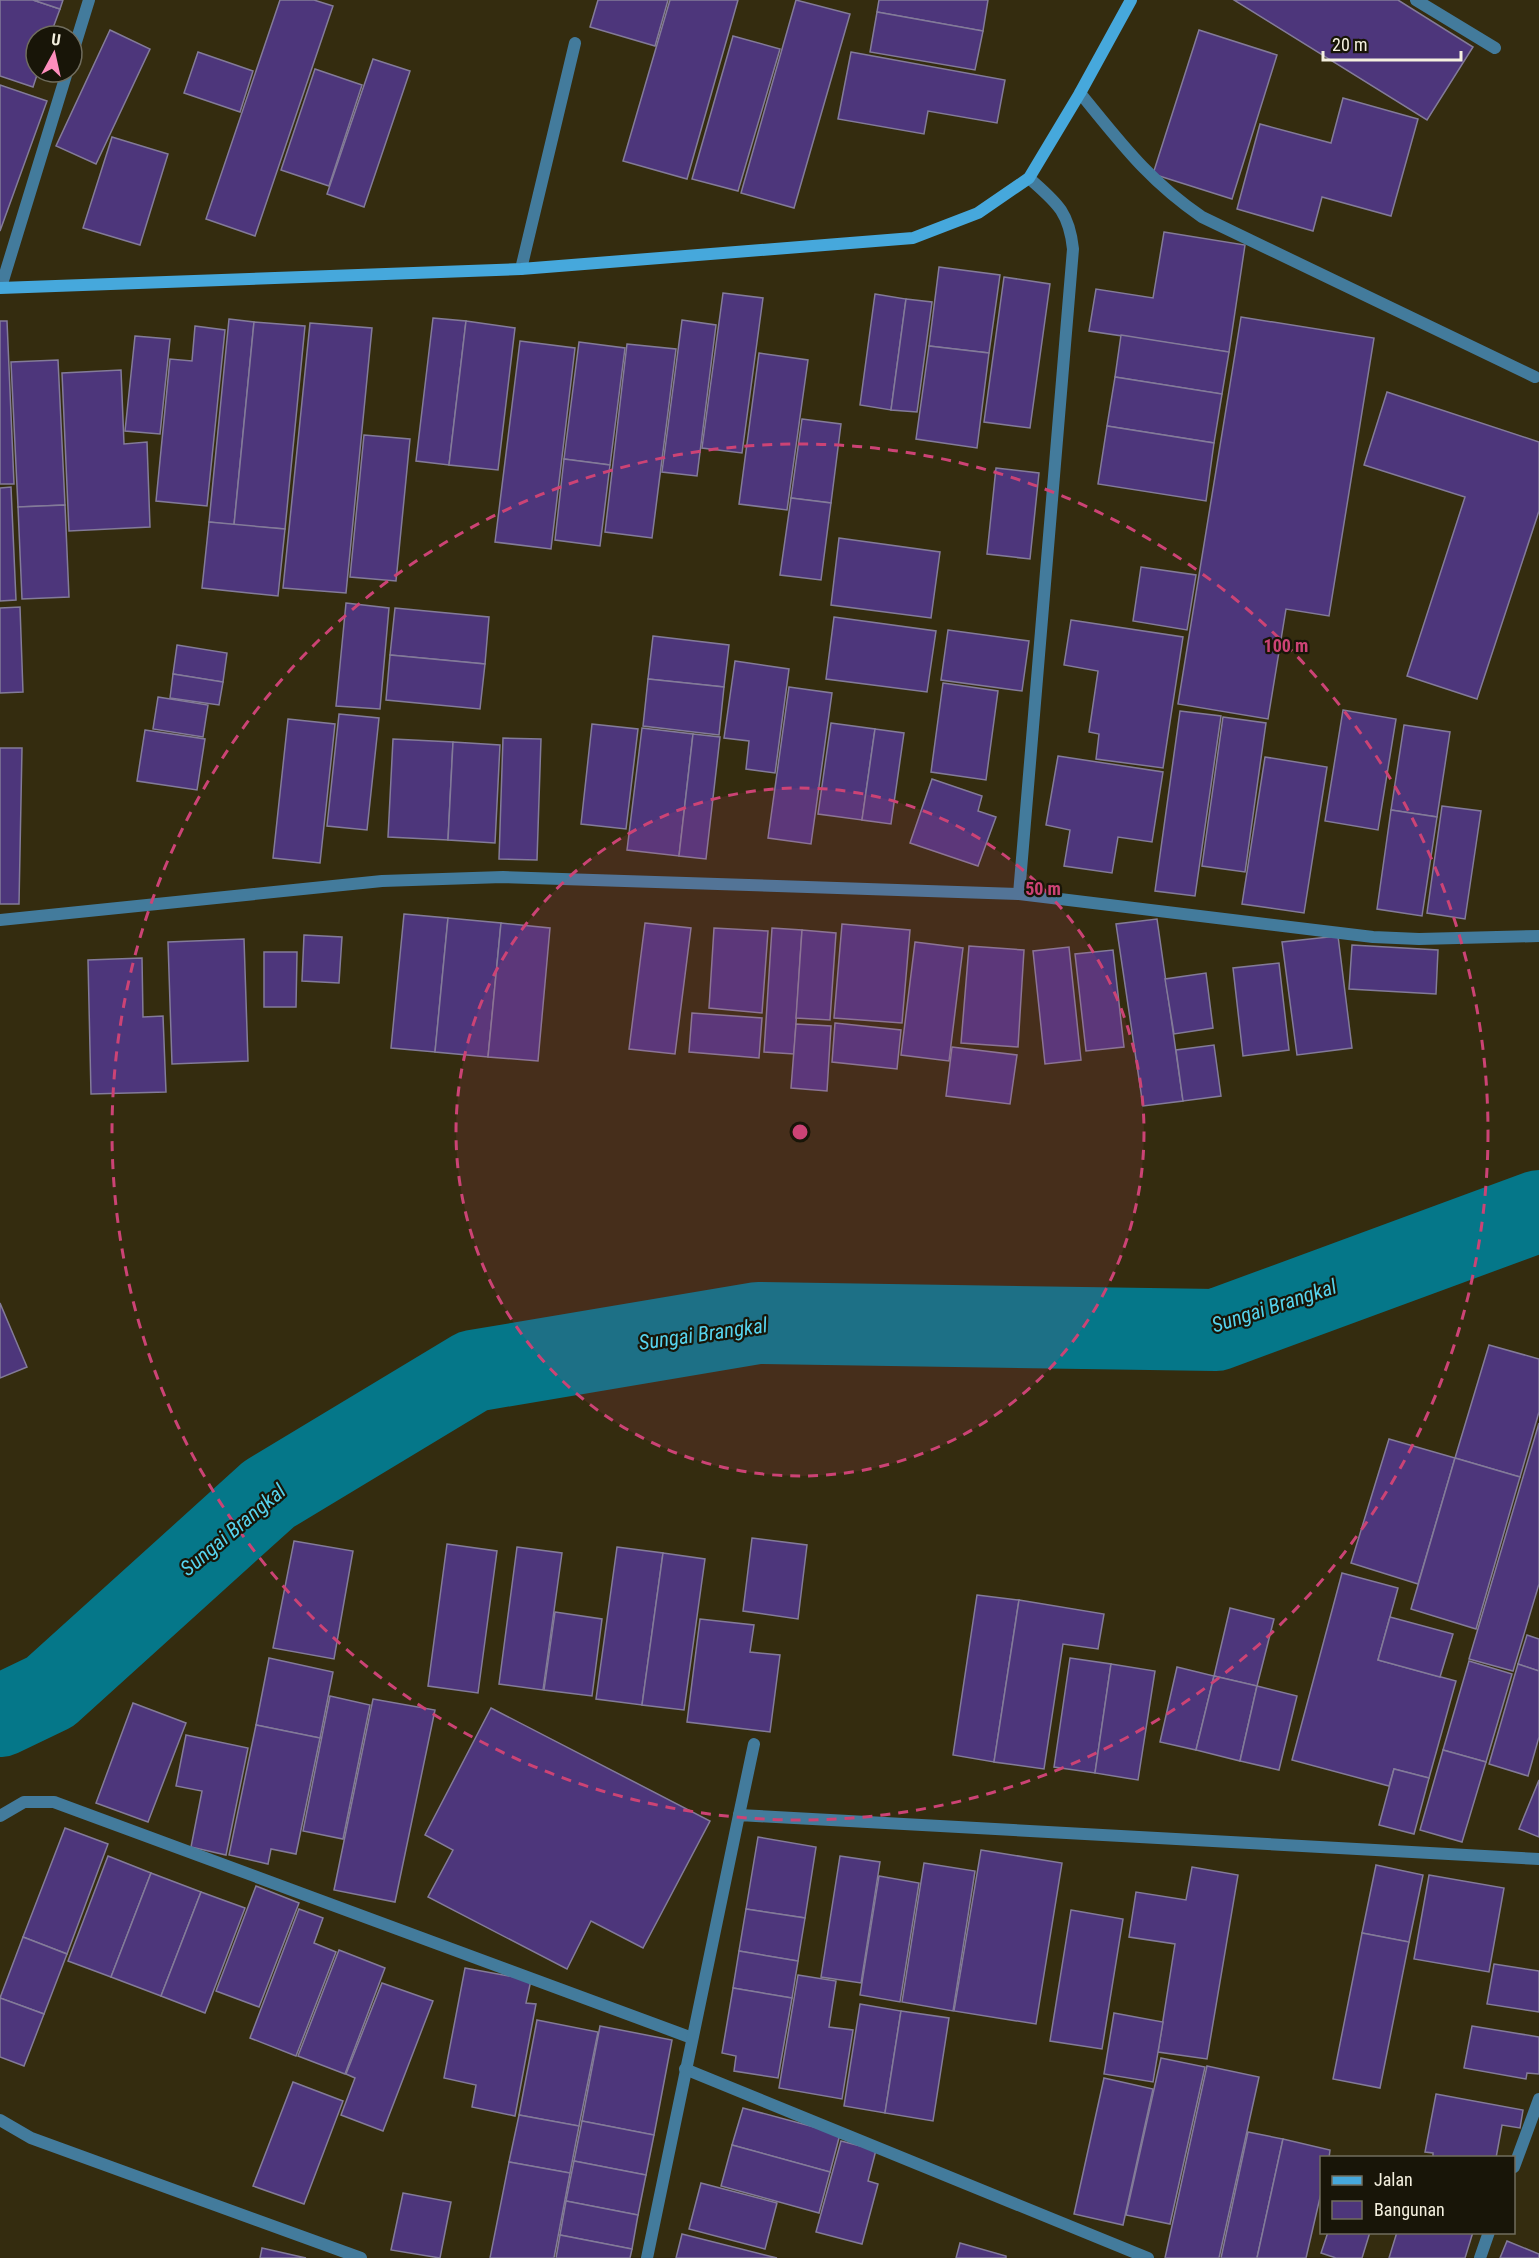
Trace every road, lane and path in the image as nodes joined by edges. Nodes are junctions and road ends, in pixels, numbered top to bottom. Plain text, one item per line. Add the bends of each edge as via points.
1 (89, 0) edge
2 (1131, 0) edge
3 (1416, 0) edge
4 (82, 24) edge
5 (574, 43) dead end
6 (1495, 48) dead end
7 (63, 84) edge
8 (1080, 93) junction
9 (1029, 178) junction
10 (520, 269) junction
11 (0, 288) edge
12 (1535, 377) dead end
13 (1019, 894) junction
14 (0, 920) edge
15 (1539, 936) edge
16 (754, 1744) dead end
17 (740, 1815) junction
18 (0, 1816) edge
19 (1539, 1859) edge
20 (692, 2038) junction
21 (685, 2069) junction
22 (1539, 2099) edge
23 (0, 2120) edge
24 (1515, 2164) edge
25 (1488, 2234) edge
26 (361, 2258) edge
27 (647, 2258) edge
28 (1148, 2258) edge
29 (1480, 2258) edge

1 - 4 street
2 - 8 main road
3 - 6 street
5 - 10 street
7 - 11 street
8 - 9 main road
8 - 12 street via 1141,168 1202,217
9 - 10 main road via 978,213 913,237
9 - 13 street via 1061,207 1071,227 1073,249
10 - 11 main road
13 - 14 street via 445,877
13 - 15 street via 1373,938
16 - 17 street
17 - 19 street
17 - 20 street
18 - 20 street via 24,1802 54,1802
20 - 21 street
21 - 27 street
21 - 28 street
22 - 24 street
23 - 26 street via 31,2138
25 - 29 street

